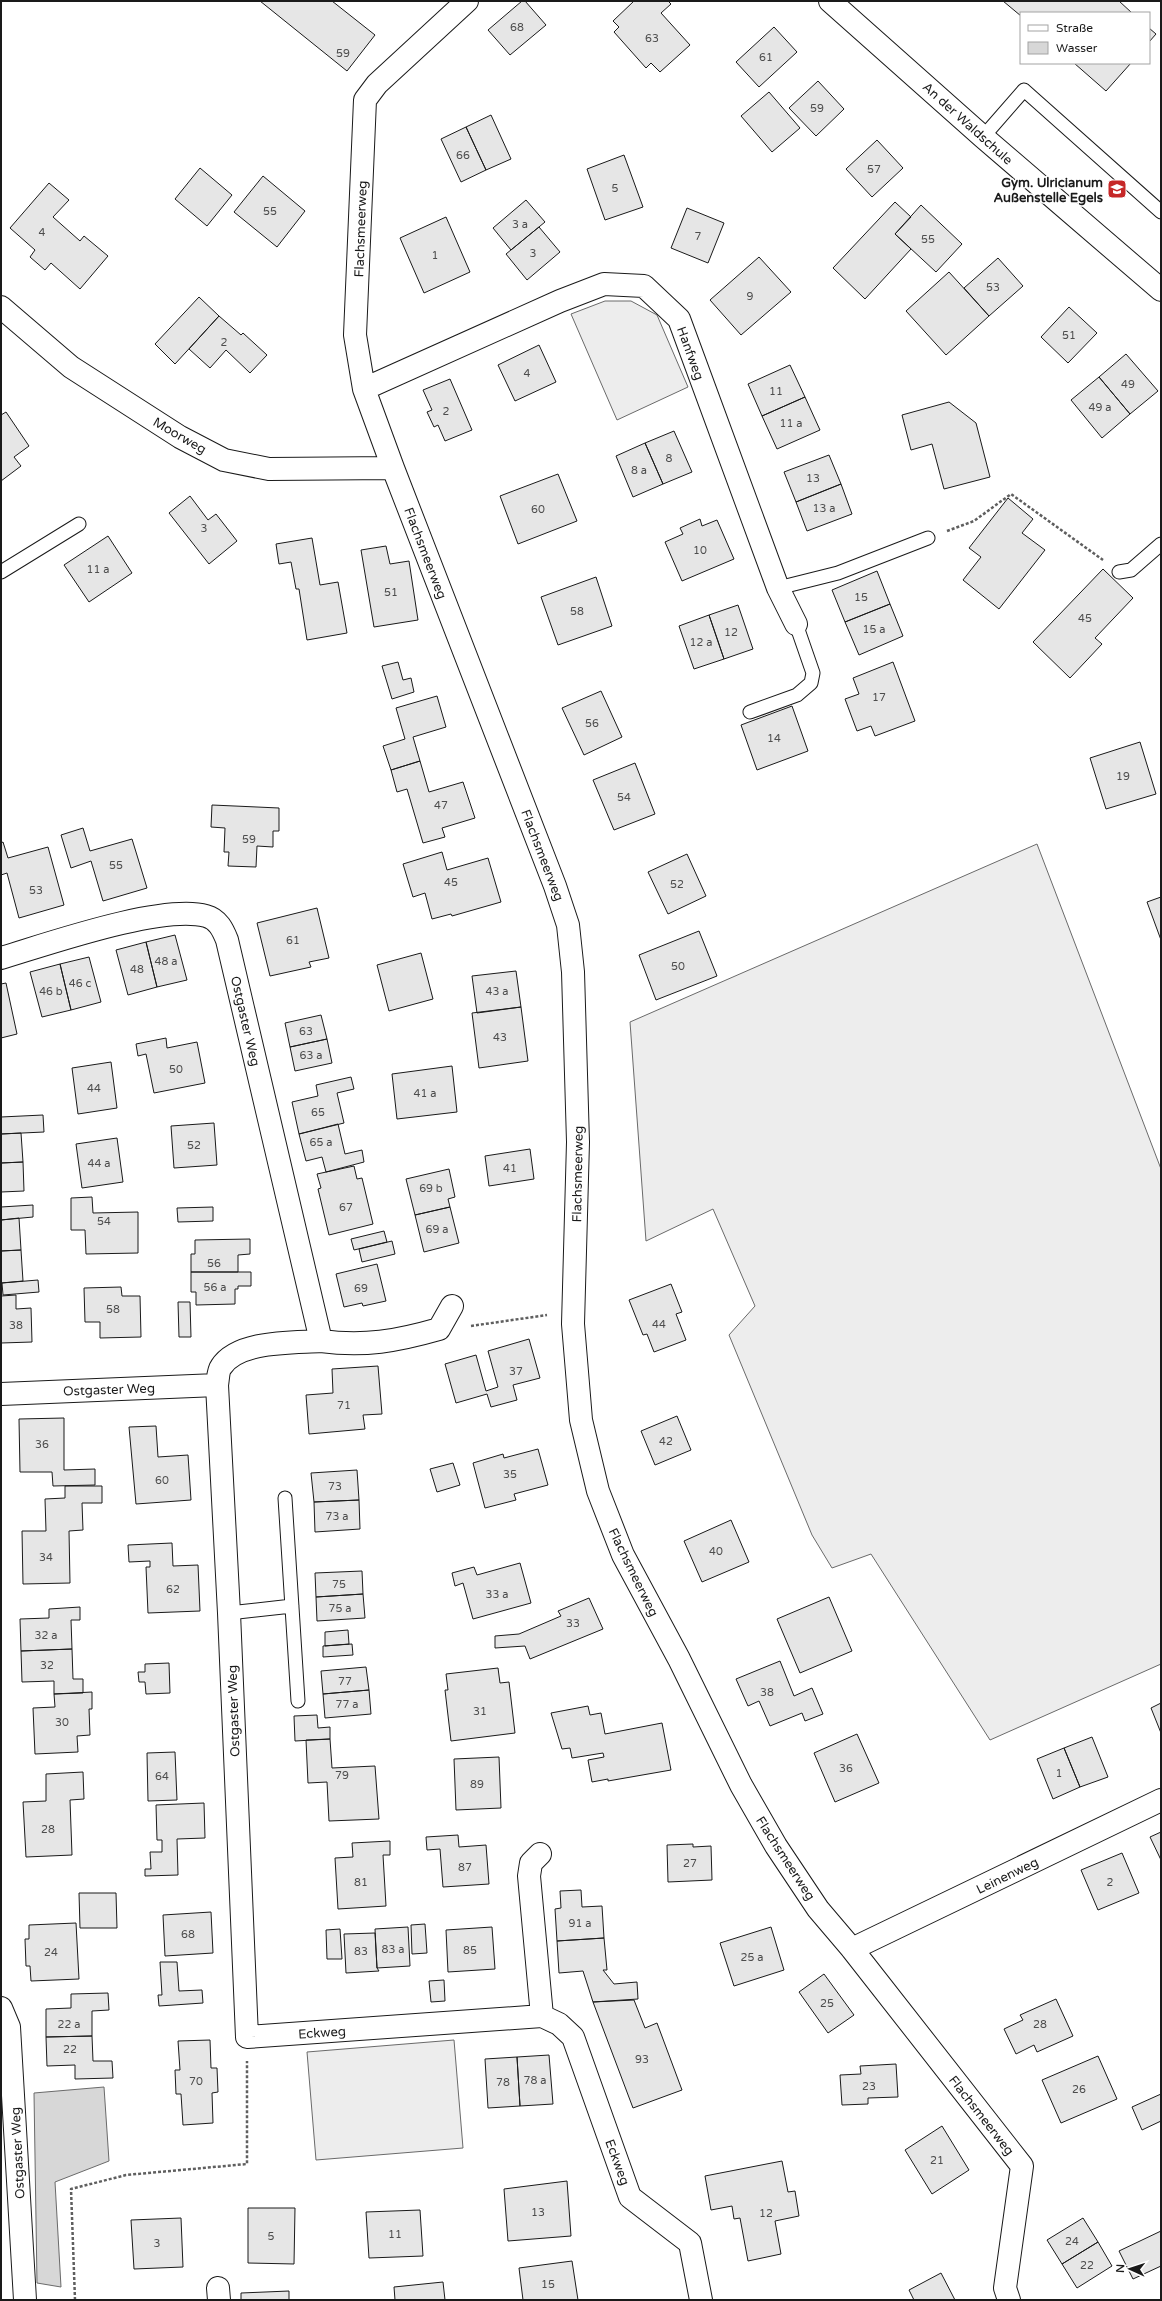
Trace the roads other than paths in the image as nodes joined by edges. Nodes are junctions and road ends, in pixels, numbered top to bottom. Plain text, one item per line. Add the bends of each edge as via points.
1 (467, 1) edge
2 (830, 1) edge
3 (983, 137) junction
4 (1161, 212) edge
5 (1161, 290) edge
6 (1, 307) edge
7 (364, 390) junction
8 (393, 468) junction
9 (79, 524) dead end
10 (928, 538) road end
11 (1161, 544) edge
12 (1, 572) edge
13 (1119, 572) road end
14 (778, 588) junction
15 (796, 624) joint
16 (750, 712) dead end
17 (1, 958) edge
18 (452, 1306) dead end
19 (321, 1341) junction
20 (217, 1385) junction
21 (1, 1394) edge
22 (285, 1498) dead end
23 (292, 1606) junction
24 (229, 1613) junction
25 (298, 1701) dead end
26 (1161, 1800) edge
27 (540, 1854) dead end
28 (852, 1949) junction
29 (1, 2008) edge
30 (542, 2016) junction
31 (246, 2037) joint
32 (25, 2300) edge
33 (701, 2300) edge
34 (1009, 2300) edge

1 - 7 street, Flachsmeerweg via 377,84 365,100 355,335
2 - 3 street, An der Waldschule
3 - 4 lane via 1024,90
3 - 5 street, An der Waldschule
6 - 8 street, Moorweg via 71,367 180,437 224,460 269,469
7 - 8 street, Flachsmeerweg
7 - 14 street, Hanfweg via 560,301 604,284 644,286 679,319
8 - 28 street, Flachsmeerweg via 568,925 573,972 578,1142 574,1312 581,1420 598,1491 623,1555 679,1658 740,1785 776,1846 818,1909
9 - 12 lane
10 - 14 lane via 838,573
11 - 13 lane via 1131,570
14 - 15 street, Hanfweg
15 - 16 lane via 813,673 812,683 797,695
17 - 19 street, Ostgaster Weg via 134,920 187,913 208,916 221,926 229,948
18 - 19 street, Ostgaster Weg via 439,1329 399,1340 349,1345
19 - 20 street, Ostgaster Weg via 272,1344 238,1352 221,1367
20 - 21 street, Ostgaster Weg
20 - 24 street, Ostgaster Weg
22 - 23 lane
23 - 24 lane
23 - 25 lane
24 - 31 street, Ostgaster Weg
26 - 28 street, Leinenweg
27 - 30 street via 531,1863 529,1876
28 - 34 street, Flachsmeerweg via 1022,2166 1005,2288
29 - 32 street, Ostgaster Weg via 9,2027
30 - 31 street, Eckweg
30 - 33 street, Eckweg via 559,2024 573,2037 630,2197 690,2243

